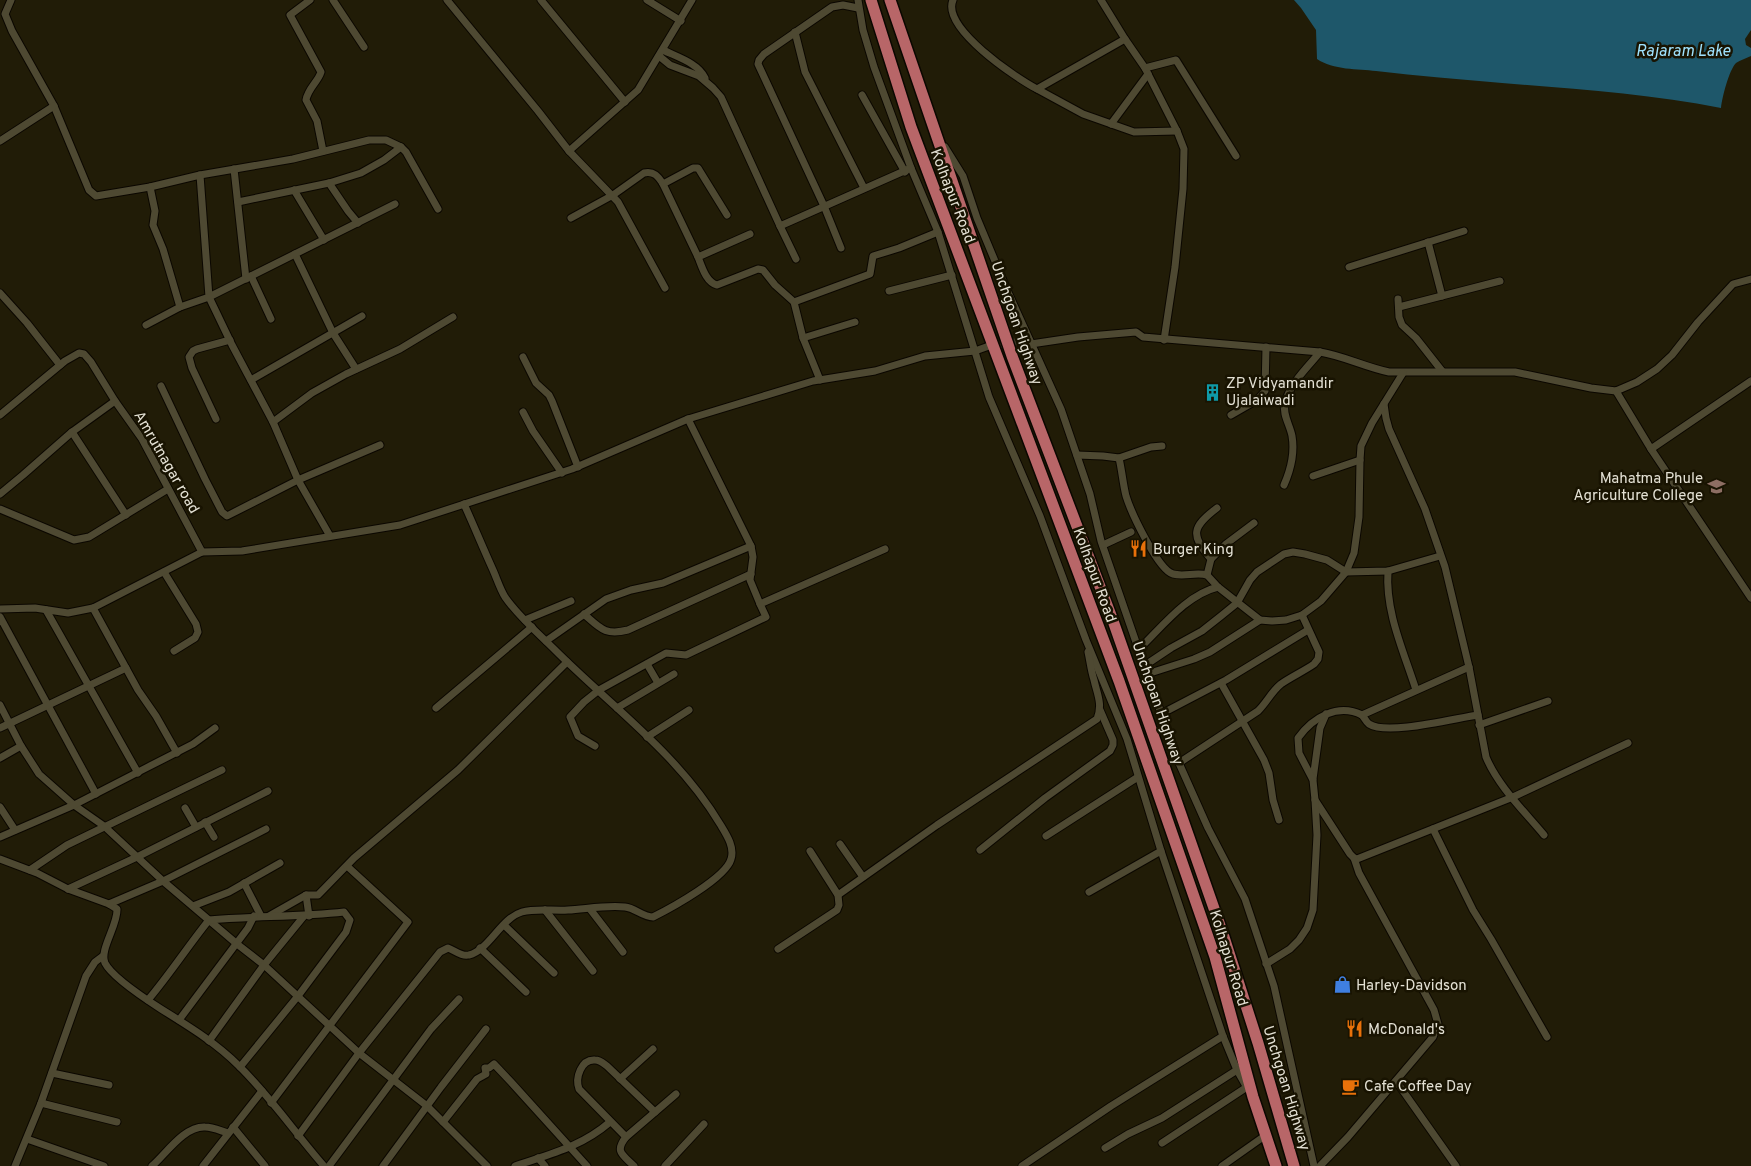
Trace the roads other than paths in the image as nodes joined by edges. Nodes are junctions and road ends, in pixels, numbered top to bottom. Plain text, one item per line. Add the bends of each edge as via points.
1 (11, 0) edge
2 (310, 0) edge
3 (333, 0) edge
4 (447, 0) edge
5 (541, 0) edge
6 (647, 0) edge
7 (692, 0) edge
8 (871, 0) edge
9 (890, 0) edge
10 (953, 0) edge
11 (1101, 0) edge
12 (858, 4) edge
13 (2, 15) edge
14 (681, 21) junction
15 (795, 32) junction
16 (1125, 39) junction
17 (364, 47) dead end
18 (661, 53) junction
19 (1146, 71) junction
20 (1038, 89) junction
21 (862, 95) dead end
22 (625, 102) junction
23 (54, 106) junction
24 (1111, 124) junction
25 (1177, 131) junction
26 (936, 134) junction
27 (0, 141) edge
28 (401, 147) junction
29 (323, 151) junction
30 (568, 151) junction
31 (1236, 156) dead end
32 (234, 169) junction
33 (908, 170) junction
34 (200, 175) junction
35 (329, 183) junction
36 (663, 184) junction
37 (150, 187) junction
38 (864, 188) junction
39 (294, 190) junction
40 (613, 195) junction
41 (238, 202) junction
42 (395, 204) dead end
43 (824, 206) junction
44 (438, 209) dead end
45 (727, 215) dead end
46 (572, 218) dead end
47 (358, 223) junction
48 (780, 226) junction
49 (1464, 231) dead end
50 (938, 232) junction
51 (750, 234) dead end
52 (324, 240) junction
53 (1428, 242) junction
54 (842, 248) dead end
55 (295, 254) junction
56 (698, 257) junction
57 (796, 259) dead end
58 (1349, 267) dead end
59 (952, 275) junction
60 (249, 278) junction
61 (1751, 279) edge
62 (1500, 281) dead end
63 (665, 288) dead end
64 (889, 290) dead end
65 (0, 293) edge
66 (1442, 296) junction
67 (209, 297) junction
68 (794, 302) junction
69 (180, 307) junction
70 (362, 316) dead end
71 (453, 316) dead end
72 (272, 318) dead end
73 (855, 322) dead end
74 (146, 325) dead end
75 (333, 333) junction
76 (803, 338) junction
77 (230, 340) junction
78 (1164, 340) junction
79 (1021, 342) tunnel mouth
80 (1032, 344) junction
81 (989, 346) tunnel mouth
82 (1266, 347) junction
83 (975, 350) junction
84 (1320, 352) junction
85 (523, 357) dead end
86 (60, 365) junction
87 (356, 369) junction
88 (1442, 371) junction
89 (1403, 373) junction
90 (250, 380) junction
91 (820, 380) junction
92 (1751, 381) edge
93 (161, 386) dead end
94 (1616, 390) junction
95 (115, 401) junction
96 (1384, 404) junction
97 (523, 412) dead end
98 (0, 415) edge
99 (1231, 415) dead end
100 (216, 418) dead end
101 (688, 419) junction
102 (273, 422) junction
103 (72, 432) junction
104 (380, 445) dead end
105 (1162, 446) dead end
106 (1651, 449) junction
107 (1077, 455) junction
108 (1119, 458) junction
109 (1360, 460) junction
110 (578, 467) junction
111 (562, 473) junction
112 (1313, 476) dead end
113 (298, 480) junction
114 (1284, 485) dead end
115 (168, 489) junction
116 (0, 494) edge
117 (464, 504) junction
118 (1217, 508) dead end
119 (0, 509) edge
120 (126, 515) junction
121 (1254, 523) dead end
122 (1131, 532) dead end
123 (330, 536) junction
124 (1102, 545) junction
125 (751, 546) junction
126 (885, 549) dead end
127 (202, 552) junction
128 (1440, 556) junction
129 (1211, 559) junction
130 (1388, 571) junction
131 (164, 572) junction
132 (1346, 572) junction
133 (751, 574) junction
134 (1207, 575) junction
135 (1218, 587) junction
136 (1751, 598) edge
137 (571, 601) dead end
138 (1237, 603) junction
139 (760, 604) junction
140 (93, 608) junction
141 (0, 609) edge
142 (46, 610) junction
143 (584, 614) junction
144 (1302, 615) junction
145 (0, 618) edge
146 (525, 620) junction
147 (1260, 620) junction
148 (532, 627) junction
149 (1308, 630) junction
150 (1086, 640) junction
151 (546, 641) junction
152 (1139, 649) junction
153 (174, 651) dead end
154 (567, 662) junction
155 (647, 664) junction
156 (1144, 666) junction
157 (1469, 667) junction
158 (126, 668) junction
159 (674, 674) dead end
160 (1147, 674) junction
161 (658, 683) junction
162 (1221, 683) junction
163 (89, 686) junction
164 (599, 690) junction
165 (1416, 690) junction
166 (1548, 700) dead end
167 (0, 705) edge
168 (47, 706) junction
169 (436, 708) dead end
170 (617, 708) junction
171 (689, 710) dead end
172 (1100, 710) junction
173 (1161, 714) junction
174 (1326, 714) junction
175 (1362, 715) junction
176 (1478, 715) junction
177 (1242, 721) junction
178 (9, 724) junction
179 (1479, 725) junction
180 (0, 728) edge
181 (214, 728) dead end
182 (647, 737) junction
183 (1628, 743) dead end
184 (21, 746) junction
185 (594, 746) dead end
186 (177, 753) junction
187 (0, 758) edge
188 (1179, 763) junction
189 (222, 770) dead end
190 (138, 772) junction
191 (1138, 776) junction
192 (1312, 780) junction
193 (268, 790) dead end
194 (96, 794) junction
195 (1513, 798) junction
196 (1315, 800) junction
197 (74, 805) junction
198 (0, 807) edge
199 (185, 808) dead end
200 (1279, 820) dead end
201 (205, 822) junction
202 (104, 826) junction
203 (196, 827) junction
204 (266, 828) dead end
205 (1433, 828) junction
206 (15, 830) junction
207 (1544, 835) dead end
208 (1046, 836) dead end
209 (0, 837) edge
210 (214, 837) dead end
211 (840, 844) dead end
212 (980, 850) dead end
213 (810, 851) dead end
214 (1161, 851) junction
215 (137, 857) junction
216 (0, 858) edge
217 (1354, 858) junction
218 (280, 863) dead end
219 (347, 866) junction
220 (30, 870) junction
221 (863, 878) junction
222 (162, 881) junction
223 (244, 883) junction
224 (68, 889) junction
225 (1089, 892) dead end
226 (306, 895) junction
227 (838, 895) junction
228 (109, 904) junction
229 (192, 906) junction
230 (590, 909) junction
231 (545, 910) junction
232 (261, 916) junction
233 (307, 916) junction
234 (209, 920) junction
235 (504, 925) junction
236 (237, 944) junction
237 (480, 948) junction
238 (778, 950) dead end
239 (623, 952) dead end
240 (103, 956) junction
241 (264, 964) junction
242 (1266, 964) junction
243 (593, 971) dead end
244 (554, 972) dead end
245 (526, 992) dead end
246 (298, 996) junction
247 (458, 999) dead end
248 (148, 1000) junction
249 (180, 1020) junction
250 (329, 1026) junction
251 (486, 1029) dead end
252 (1222, 1036) junction
253 (1547, 1038) dead end
254 (210, 1041) junction
255 (653, 1049) dead end
256 (359, 1053) junction
257 (240, 1067) junction
258 (1237, 1070) junction
259 (52, 1073) junction
260 (393, 1079) junction
261 (620, 1079) junction
262 (1396, 1081) junction
263 (109, 1085) dead end
264 (262, 1091) junction
265 (1250, 1092) junction
266 (676, 1094) dead end
267 (41, 1103) junction
268 (271, 1103) junction
269 (427, 1106) junction
270 (655, 1112) junction
271 (117, 1122) dead end
272 (444, 1122) junction
273 (610, 1122) junction
274 (704, 1124) dead end
275 (233, 1127) junction
276 (228, 1133) junction
277 (1266, 1134) junction
278 (298, 1136) junction
279 (626, 1137) junction
280 (27, 1139) junction
281 (1162, 1143) dead end
282 (570, 1148) junction
283 (1105, 1148) dead end
284 (538, 1158) junction
285 (15, 1166) edge
286 (104, 1166) edge
287 (152, 1166) edge
288 (202, 1166) edge
289 (265, 1166) edge
290 (324, 1166) edge
291 (329, 1166) edge
292 (383, 1166) edge
293 (487, 1166) edge
294 (515, 1166) edge
295 (545, 1166) edge
296 (587, 1166) edge
297 (634, 1166) edge
298 (665, 1166) edge
299 (1022, 1166) edge
300 (1222, 1166) edge
301 (1276, 1166) edge
302 (1294, 1166) edge
303 (1314, 1166) edge
304 (1320, 1166) edge
305 (1456, 1166) edge

1 - 13 street
2 - 29 street via 290,15 321,72 309,89 306,100 316,121
3 - 17 street
4 - 30 street
5 - 22 street
6 - 14 street
7 - 14 street
8 - 265 highway, Kolhapur Road via 911,127 1119,681 1215,957
9 - 26 highway, Unchgoan Highway
10 - 20 street via 951,10 957,23 986,55
11 - 16 street
12 - 15 street via 832,7
12 - 33 street via 865,38
13 - 23 street
14 - 18 street
15 - 38 street via 805,72
15 - 43 street via 761,57 759,68
16 - 19 street
16 - 20 street
18 - 22 street via 638,90
18 - 48 street via 676,55 700,70 725,104
19 - 24 street
19 - 25 street
19 - 31 street via 1176,60
20 - 24 street via 1083,114
21 - 33 street
22 - 30 street
23 - 27 street
23 - 37 street via 92,194 101,196
24 - 25 street via 1134,132
25 - 78 street via 1184,149 1183,189
26 - 80 street via 963,176 981,227
26 - 302 highway, Unchgoan Highway via 1012,356 1112,618 1223,934
28 - 29 street via 386,140 369,140
28 - 35 street via 361,173
28 - 44 street
29 - 32 street
30 - 40 street
32 - 34 street
32 - 41 street
33 - 38 street
33 - 50 street
34 - 37 street
34 - 67 street
35 - 39 street
35 - 47 street
36 - 40 street via 655,174 648,172
36 - 45 street via 698,168
36 - 56 street
37 - 69 street via 155,211 153,225
38 - 43 street
39 - 41 street
39 - 52 street
40 - 46 street
40 - 63 street via 625,211
41 - 60 street
42 - 47 street
43 - 48 street
43 - 54 street
47 - 52 street
48 - 57 street
49 - 53 street
50 - 59 street
50 - 68 street via 873,256 870,274
51 - 56 street
52 - 55 street
53 - 58 street
53 - 66 street
55 - 60 street
55 - 75 street
56 - 68 street via 713,284 763,270
59 - 64 street
59 - 83 street
60 - 67 street
60 - 72 street
61 - 94 street via 1733,284 1657,369
62 - 66 street
65 - 86 street
66 - 88 street via 1398,303 1402,325
67 - 69 street
67 - 77 street
68 - 76 street
69 - 74 street
70 - 75 street
71 - 87 street via 400,349
73 - 76 street
75 - 87 street
75 - 90 street
76 - 91 street
77 - 90 street
77 - 100 street via 197,349 189,357
78 - 80 street via 1143,338 1136,332
78 - 82 street
79 - 80 street
80 - 107 street
81 - 83 street
82 - 84 street
82 - 99 street via 1265,391 1257,400
83 - 91 street via 925,356 875,371
83 - 150 street via 989,397 1044,524
84 - 89 street via 1371,368
84 - 114 street via 1291,387 1284,403 1294,452
85 - 110 street via 536,383 549,395
86 - 95 street, Amrutnagar road via 79,353 84,354
86 - 98 street
87 - 102 street via 312,393
88 - 89 street
88 - 94 street via 1515,372
89 - 96 street
90 - 102 street
91 - 101 street
92 - 106 street
93 - 113 street via 224,515 234,514
94 - 106 street
95 - 103 street
95 - 115 street, Amrutnagar road via 142,439
96 - 109 street via 1362,446
96 - 128 street via 1389,429 1425,509
97 - 111 street
101 - 110 street
101 - 125 street
102 - 113 street
103 - 116 street
103 - 120 street
104 - 113 street
105 - 108 street
106 - 136 street
107 - 108 street
107 - 124 street
108 - 134 street via 1126,496 1138,525 1163,567 1172,574
109 - 112 street
109 - 132 street via 1357,538
110 - 111 street
111 - 117 street
113 - 123 street
115 - 120 street
115 - 127 street, Amrutnagar road
117 - 123 street via 400,525
117 - 146 street via 505,597
118 - 129 street via 1197,526 1196,538
119 - 120 street via 74,540 89,537
121 - 129 street
122 - 124 street
123 - 127 street via 242,551
124 - 152 street
125 - 133 street
125 - 143 street via 663,583 606,599
126 - 139 street
127 - 131 street
128 - 130 street
128 - 157 street
129 - 134 street
130 - 132 street
130 - 165 street via 1390,606
131 - 140 street
131 - 153 street via 198,632 195,638
132 - 138 street via 1327,560 1293,552 1284,554 1257,572
132 - 144 street via 1321,601
133 - 139 street via 750,580
133 - 143 street via 616,633 601,630
134 - 135 street
135 - 138 street
135 - 152 street via 1207,590 1186,604
137 - 146 street
138 - 147 street
138 - 156 street via 1202,631
139 - 155 street via 766,617 686,655 666,653
140 - 142 street via 68,613
140 - 158 street
141 - 142 street
142 - 163 street
143 - 151 street
144 - 147 street via 1286,620
144 - 149 street
145 - 168 street
146 - 148 street
147 - 160 street via 1210,652
148 - 151 street
148 - 169 street
149 - 162 street
149 - 177 street via 1319,652 1314,664 1281,684 1268,701
150 - 172 street
150 - 191 street via 1127,739
151 - 154 street
152 - 156 street
154 - 164 street
154 - 219 street via 458,770
155 - 161 street
155 - 164 street
156 - 160 street
157 - 165 street
157 - 176 street
158 - 163 street
158 - 186 street
159 - 161 street
160 - 173 street
161 - 170 street
162 - 173 street
162 - 177 street
163 - 168 street
163 - 190 street
164 - 170 street
164 - 185 street via 570,717 578,736
165 - 175 street
166 - 179 street
167 - 178 street
168 - 178 street
168 - 194 street
170 - 182 street
171 - 182 street
172 - 212 street via 1113,740 1110,751
172 - 221 street via 1097,719
173 - 188 street
174 - 175 street via 1352,710
174 - 192 street via 1320,728
174 - 192 street via 1308,726 1298,738 1299,753
175 - 176 street via 1369,724 1404,728
176 - 179 street
177 - 188 street
177 - 200 street via 1269,773
178 - 180 street
178 - 184 street
179 - 195 street via 1491,769
181 - 186 street
182 - 230 street via 680,769 712,810 732,848 731,860 693,895 653,917 626,907
183 - 195 street
184 - 187 street
184 - 197 street via 39,774
186 - 190 street
188 - 242 street via 1245,899
189 - 202 street
190 - 194 street
191 - 208 street
191 - 214 street
192 - 196 street
193 - 201 street
194 - 197 street
195 - 205 street
195 - 207 street
196 - 217 street
196 - 242 street via 1317,835 1313,910 1299,940
197 - 202 street
197 - 206 street
198 - 206 street
199 - 203 street
201 - 203 street
201 - 210 street
202 - 215 street
202 - 220 street via 66,845
203 - 215 street
204 - 222 street
205 - 217 street
205 - 253 street via 1473,910
206 - 209 street
211 - 221 street
213 - 227 street
214 - 225 street
214 - 252 street
215 - 222 street
215 - 224 street
216 - 220 street
217 - 262 street via 1359,873 1434,1010 1438,1024 1433,1037
218 - 223 street
219 - 226 street via 318,894
219 - 250 street via 408,922
220 - 224 street
221 - 227 street
222 - 228 street
222 - 229 street
223 - 229 street
223 - 232 street
224 - 228 street
226 - 232 street
226 - 233 street
227 - 238 street via 840,901 836,910
228 - 240 street via 117,909 117,917
229 - 234 street
230 - 231 street
230 - 239 street
231 - 235 street via 520,912
231 - 243 street
232 - 233 street
232 - 234 street
232 - 236 street
233 - 241 street
233 - 246 street via 344,912 350,920 346,932
234 - 236 street
234 - 248 street
235 - 237 street
235 - 244 street
236 - 241 street
236 - 249 street
237 - 245 street
237 - 256 street via 469,955 448,948 440,952
240 - 248 street via 113,972
240 - 259 street via 86,976
241 - 246 street
241 - 254 street
242 - 303 street via 1281,1014
246 - 250 street
246 - 257 street
247 - 260 street via 431,1028
248 - 249 street
249 - 254 street
250 - 256 street
250 - 268 street
251 - 269 street
252 - 258 street
252 - 299 street
254 - 257 street
255 - 261 street
256 - 260 street
256 - 278 street
257 - 264 street
258 - 265 street
258 - 283 street via 1162,1118
259 - 263 street
259 - 267 street
260 - 269 street
260 - 291 street
261 - 270 street
261 - 273 street via 598,1060 590,1060 577,1075 579,1088
262 - 304 street
262 - 305 street
264 - 268 street
264 - 275 street
265 - 277 highway, Kolhapur Road
265 - 281 street
266 - 270 street
267 - 271 street
267 - 280 street
268 - 278 street
269 - 272 street
269 - 292 street
270 - 279 street
272 - 282 street via 477,1079 486,1074 485,1068 494,1064
272 - 293 street
273 - 279 street
273 - 282 street via 590,1138
274 - 298 street
275 - 276 street
275 - 289 street
276 - 287 street via 197,1128 168,1148
276 - 288 street
277 - 300 street
277 - 301 highway, Kolhapur Road
278 - 290 street
279 - 297 street via 620,1149
280 - 285 street
280 - 286 street
282 - 284 street
282 - 296 street
284 - 294 street
284 - 295 street

